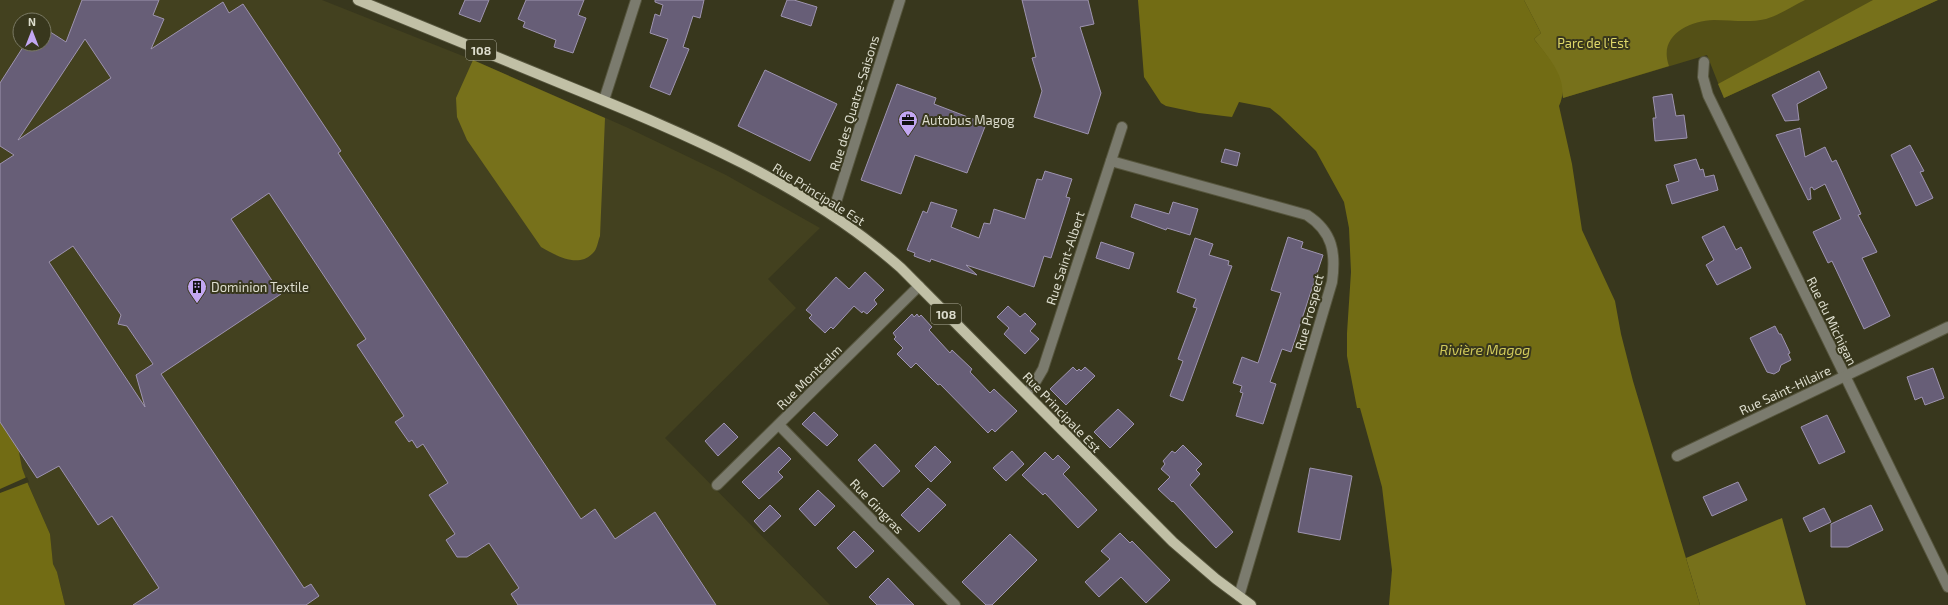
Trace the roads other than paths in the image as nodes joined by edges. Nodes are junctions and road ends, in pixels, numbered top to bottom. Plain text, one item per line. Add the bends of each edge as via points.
1 (358, 0) edge
2 (636, 0) edge
3 (900, 0) edge
4 (1704, 62) dead end
5 (604, 100) junction
6 (1122, 127) dead end
7 (1111, 161) junction
8 (832, 214) junction
9 (919, 286) junction
10 (1948, 327) edge
11 (1844, 376) junction
12 (1026, 393) junction
13 (779, 425) junction
14 (1677, 456) dead end
15 (717, 485) dead end
16 (1948, 588) edge
17 (1239, 596) junction
18 (956, 605) edge
19 (1251, 605) edge

1 - 5 main road, Rue Principale Est / 108
2 - 5 street
3 - 8 street, Rue des Quatre-Saisons
4 - 11 street, Rue du Michigan via 1703,77 1708,95
5 - 8 main road, Rue Principale Est / 108 via 707,146
6 - 7 street, Rue Saint-Albert
7 - 12 street, Rue Saint-Albert via 1043,369
7 - 17 street, Rue Prospect via 1307,215 1322,228 1332,244 1332,282
8 - 9 main road, Rue Principale Est / 108 via 883,252
9 - 12 main road, Rue Principale Est / 108
9 - 13 street, Rue Montcalm
10 - 11 street, Rue Saint-Hilaire
11 - 14 street, Rue Saint-Hilaire
11 - 16 street, Rue du Michigan
12 - 17 main road, Rue Principale Est / 108 via 1173,542
13 - 15 street, Rue Montcalm
13 - 18 street, Rue Gingras
17 - 19 main road, Rue Principale Est / 108

